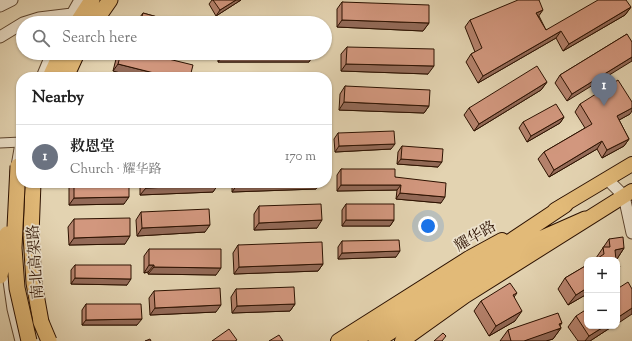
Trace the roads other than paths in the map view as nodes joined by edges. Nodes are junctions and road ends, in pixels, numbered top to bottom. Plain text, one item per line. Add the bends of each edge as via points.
1 (12, 0) edge
2 (80, 0) edge
3 (92, 0) edge
4 (110, 0) edge
5 (115, 0) edge
6 (0, 6) edge
7 (74, 16) edge
8 (76, 16) edge
9 (99, 16) edge
10 (104, 16) edge
11 (16, 28) edge
12 (16, 30) edge
13 (12, 31) junction
14 (0, 37) edge
15 (49, 60) edge
16 (58, 60) edge
17 (73, 60) edge
18 (79, 60) edge
19 (44, 72) edge
20 (52, 72) edge
21 (68, 72) edge
22 (73, 72) edge
23 (0, 143) edge
24 (16, 143) edge
25 (632, 164) edge
26 (16, 174) edge
27 (607, 179) junction
28 (16, 182) edge
29 (17, 188) edge
30 (33, 188) edge
31 (40, 188) edge
32 (628, 194) edge
33 (565, 205) junction
34 (585, 220) junction
35 (632, 233) edge
36 (3, 271) edge
37 (375, 337) edge
38 (21, 341) edge
39 (29, 341) edge
40 (48, 341) edge
41 (338, 341) edge
42 (353, 341) edge
43 (402, 341) edge

1 - 6 street
2 - 7 street
3 - 8 highway
4 - 9 highway
5 - 10 street
11 - 13 street
12 - 13 street
13 - 14 street
15 - 19 street
16 - 20 highway
17 - 21 highway
18 - 22 street
23 - 24 street
25 - 27 main road, 耀华路
26 - 36 street
27 - 32 street
27 - 33 main road, 耀华路
28 - 36 highway, bridge
29 - 39 highway, 南北高架路, bridge via 14,248 18,288
30 - 40 highway, 南北高架路, bridge via 30,235 34,283 41,322
31 - 40 street via 37,264
32 - 34 main road
32 - 35 street
33 - 37 highway via 475,265
33 - 41 main road, 耀华路 via 469,258
34 - 37 highway via 533,242
34 - 43 main road via 465,296
36 - 38 street
37 - 42 highway

